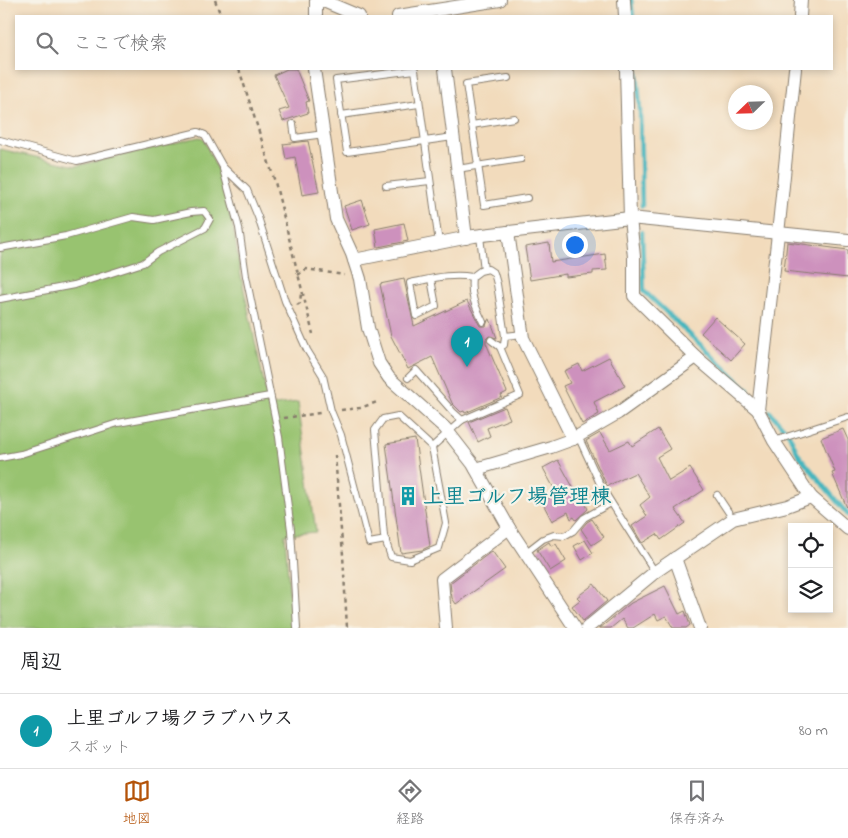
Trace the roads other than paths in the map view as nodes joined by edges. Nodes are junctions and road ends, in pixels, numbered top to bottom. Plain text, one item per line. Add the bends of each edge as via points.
1 (316, 0) edge
2 (321, 0) edge
3 (500, 0) edge
4 (624, 0) edge
5 (801, 0) edge
6 (438, 8) edge
7 (316, 15) edge
8 (356, 15) edge
9 (403, 15) edge
10 (625, 15) edge
11 (800, 15) edge
12 (314, 70) edge
13 (445, 70) edge
14 (626, 70) edge
15 (794, 70) edge
16 (508, 78) dead end
17 (419, 104) junction
18 (341, 115) junction
19 (514, 118) dead end
20 (292, 124) dead end
21 (472, 125) junction
22 (324, 134) junction
23 (453, 137) junction
24 (0, 140) edge
25 (424, 141) junction
26 (522, 159) dead end
27 (478, 165) junction
28 (223, 167) junction
29 (457, 168) junction
30 (430, 181) junction
31 (386, 186) dead end
32 (527, 198) dead end
33 (630, 218) junction
34 (508, 232) junction
35 (778, 234) junction
36 (480, 236) junction
37 (466, 238) junction
38 (848, 240) edge
39 (439, 243) junction
40 (0, 248) edge
41 (354, 260) junction
42 (484, 270) junction
43 (472, 277) junction
44 (431, 279) junction
45 (0, 299) edge
46 (483, 322) dead end
47 (523, 334) junction
48 (505, 336) junction
49 (491, 340) dead end
50 (500, 347) junction
51 (696, 357) junction
52 (408, 378) dead end
53 (270, 396) junction
54 (758, 410) junction
55 (848, 417) edge
56 (462, 420) junction
57 (448, 432) junction
58 (576, 437) junction
59 (774, 441) junction
60 (432, 447) junction
61 (0, 458) edge
62 (476, 469) junction
63 (717, 495) dead end
64 (811, 497) junction
65 (611, 503) junction
66 (733, 519) junction
67 (509, 528) junction
68 (848, 529) edge
69 (386, 540) junction
70 (526, 553) junction
71 (675, 558) junction
72 (655, 572) junction
73 (571, 625) edge
74 (297, 628) edge
75 (446, 628) edge
76 (587, 628) edge
77 (700, 628) edge

1 - 7 street
2 - 8 street
3 - 6 street
4 - 10 street
5 - 11 street
6 - 9 street
12 - 22 street
13 - 23 street
14 - 33 street
15 - 35 street
16 - 21 lane via 466,84
17 - 18 lane
17 - 18 lane via 414,70 336,80
17 - 25 lane
18 - 25 lane via 347,152
19 - 21 lane
20 - 22 lane via 295,138
21 - 27 lane
22 - 41 street via 336,219
23 - 25 lane
23 - 29 street
24 - 28 lane via 77,161 198,132 205,134
25 - 30 lane
26 - 27 lane
27 - 29 lane
27 - 32 lane via 484,205
28 - 53 lane via 239,228
28 - 69 lane via 247,190 285,301 307,350 323,376 368,543
29 - 37 street
30 - 31 lane
30 - 39 lane
33 - 34 street
33 - 35 street
33 - 51 street via 634,296
34 - 36 street
34 - 47 street
35 - 38 street
35 - 54 street
36 - 37 street
36 - 42 lane
37 - 39 street
39 - 41 street
40 - 45 lane via 66,236 133,217 154,220 204,211 210,218 205,228 143,263 74,285
41 - 57 street via 379,363 389,378
42 - 43 lane
42 - 48 lane via 494,272
43 - 44 lane via 458,274
43 - 46 lane via 472,298
44 - 44 lane via 410,283 416,316 436,306
47 - 48 lane
47 - 58 street
48 - 50 lane
49 - 50 lane
50 - 56 lane via 520,395
51 - 54 street
51 - 58 street via 618,413
52 - 56 lane via 416,370
53 - 61 lane via 118,423
53 - 74 lane via 279,437 291,530
54 - 59 street
55 - 59 lane
56 - 57 lane
57 - 60 lane
57 - 62 street
58 - 62 street
58 - 65 lane
59 - 64 street
60 - 69 lane via 446,523 439,548 410,560 391,557
60 - 69 lane via 398,416 383,419 375,430
62 - 67 street
63 - 66 lane
64 - 66 street
64 - 68 street
65 - 70 lane via 584,518 573,531 564,536 543,539
65 - 72 lane
66 - 71 street
67 - 70 street
67 - 75 street via 442,579
70 - 73 street
71 - 72 street
71 - 77 street
72 - 76 street

